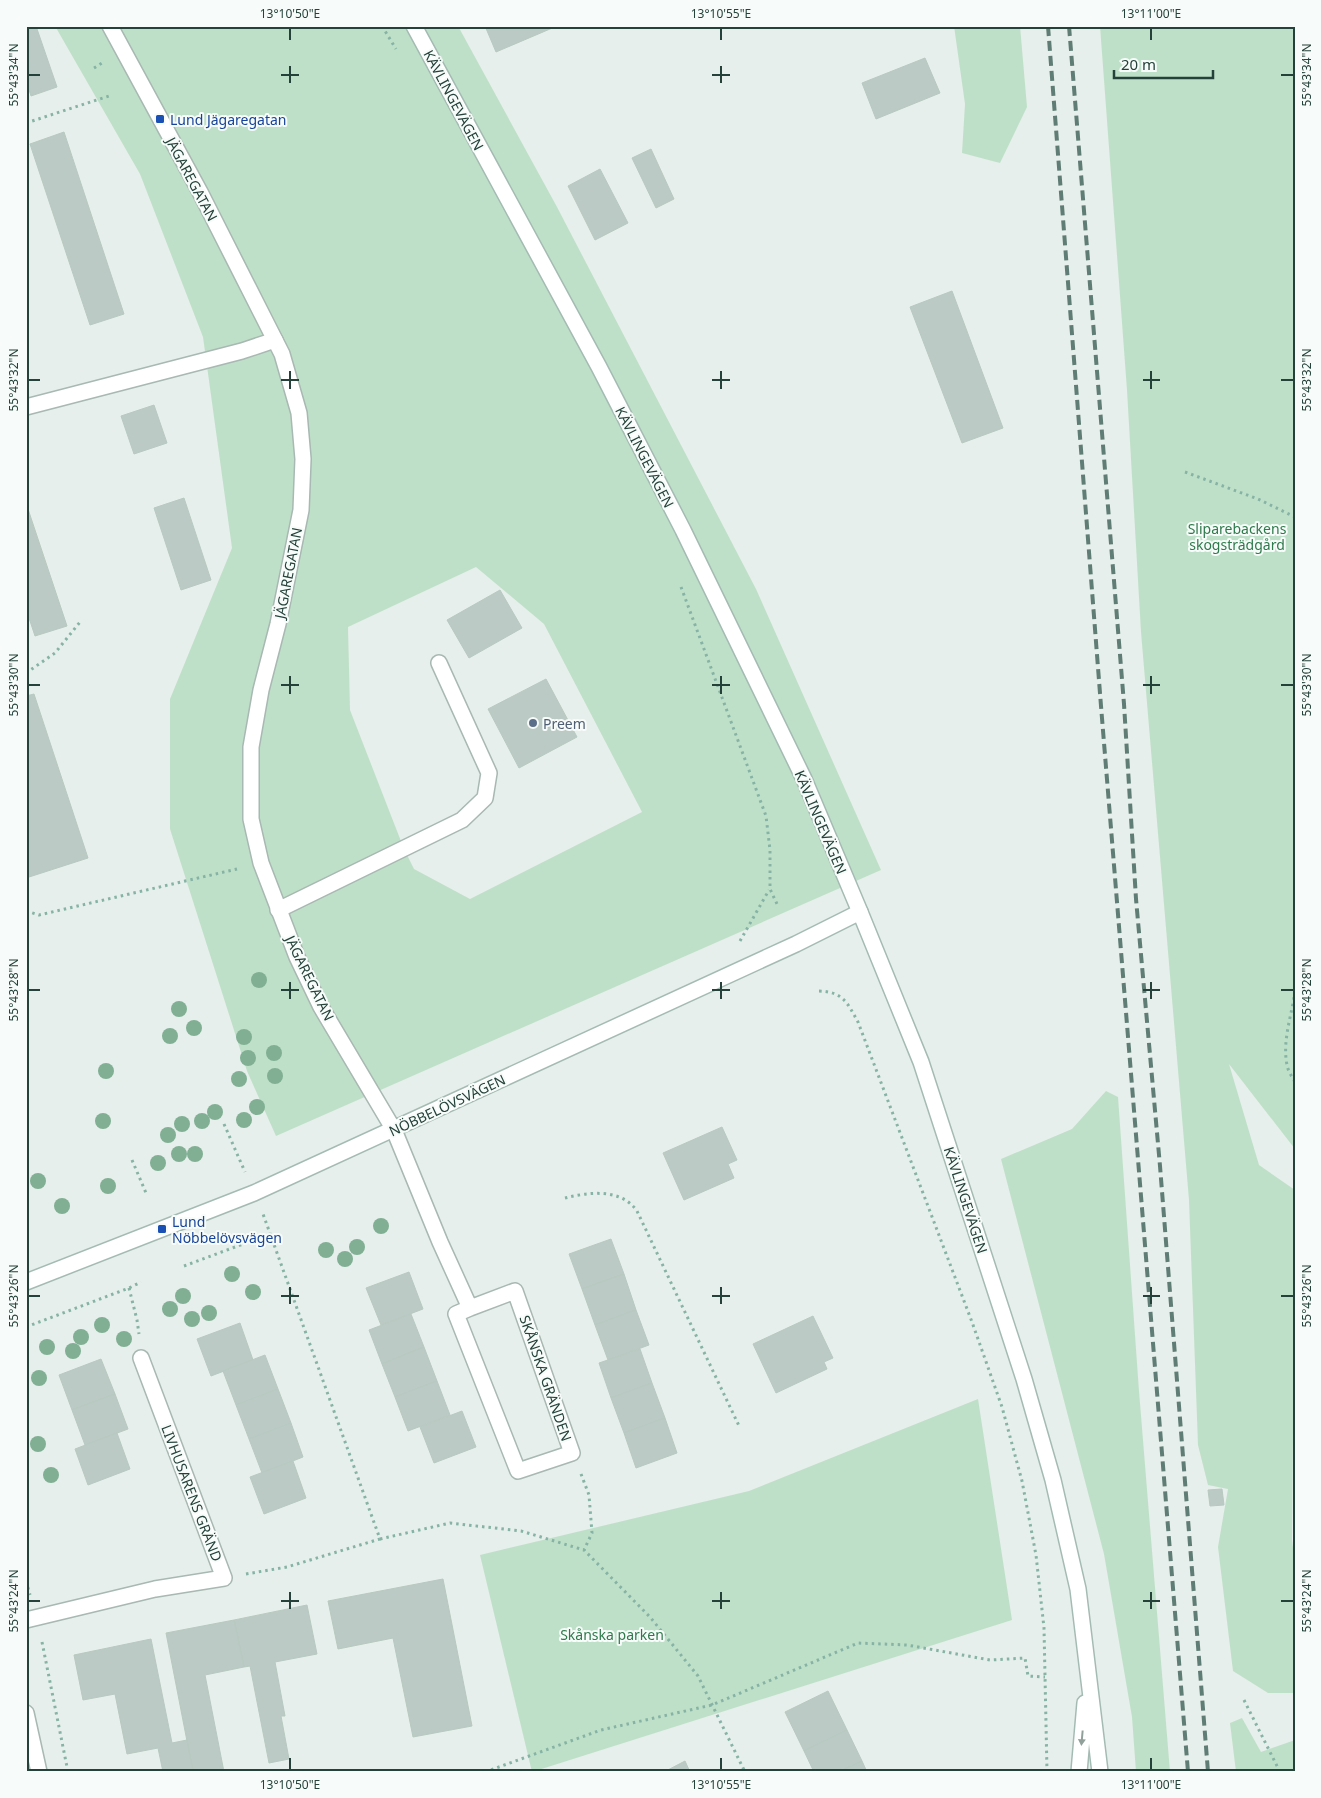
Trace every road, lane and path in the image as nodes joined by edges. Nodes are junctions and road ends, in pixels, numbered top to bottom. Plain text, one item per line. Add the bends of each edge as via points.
1 (110, 26) edge
2 (382, 26) edge
3 (414, 26) edge
4 (397, 51) dead end
5 (109, 96) dead end
6 (26, 122) edge
7 (275, 340) junction
8 (26, 407) edge
9 (1185, 472) dead end
10 (1295, 517) edge
11 (678, 580) dead end
12 (80, 622) dead end
13 (439, 663) dead end
14 (26, 673) edge
15 (261, 863) junction
16 (770, 890) junction
17 (777, 904) dead end
18 (278, 910) junction
19 (26, 911) edge
20 (860, 912) junction
21 (739, 943) dead end
22 (819, 991) dead end
23 (1295, 991) edge
24 (1295, 1082) edge
25 (394, 1130) junction
26 (132, 1160) dead end
27 (146, 1193) dead end
28 (565, 1198) dead end
29 (184, 1266) dead end
30 (26, 1282) edge
31 (141, 1282) dead end
32 (129, 1288) junction
33 (470, 1308) junction
34 (26, 1326) edge
35 (141, 1358) joint
36 (740, 1428) dead end
37 (572, 1453) junction
38 (380, 1539) junction
39 (584, 1550) junction
40 (224, 1578) junction
41 (26, 1581) edge
42 (32, 1619) edge
43 (1088, 1672) junction
44 (1045, 1677) junction
45 (1244, 1700) dead end
46 (712, 1705) junction
47 (26, 1713) edge
48 (39, 1772) edge
49 (68, 1772) edge
50 (485, 1772) edge
51 (745, 1772) edge
52 (1047, 1772) edge
53 (1079, 1772) edge
54 (1100, 1772) edge
55 (1280, 1772) edge

1 - 7 street, JÄGAREGATAN
2 - 4 path
3 - 20 street, KÄVLINGEVÄGEN via 599,367 683,530 804,779
5 - 6 path
7 - 8 street
7 - 15 street, JÄGAREGATAN via 299,413 303,459 301,510 251,747 251,819
9 - 10 path via 1258,499
11 - 16 path via 766,816
12 - 14 path via 55,653
13 - 18 street via 489,773 485,798 462,820
15 - 18 street, JÄGAREGATAN
15 - 19 path via 39,915
16 - 17 path
16 - 21 path
18 - 25 street, JÄGAREGATAN via 321,1006
20 - 25 street, NÖBBELÖVSVÄGEN
20 - 43 street, KÄVLINGEVÄGEN via 921,1062 1024,1379 1053,1480 1078,1589
22 - 44 path via 833,992 848,1003 858,1022 1002,1407 1022,1481 1036,1555 1044,1628
23 - 24 path via 1286,1042 1287,1066
25 - 30 street, NÖBBELÖVSVÄGEN via 254,1193
25 - 33 street
26 - 27 path
28 - 36 path via 599,1193 617,1196 631,1203
29 - 38 path via 270,1234
31 - 32 path
32 - 34 path
32 - 35 path
33 - 37 street, SKÅNSKA GRÄNDEN via 515,1290
33 - 37 street, SKÅNSKA GRÄNDEN via 456,1314 518,1471
35 - 40 street, LIVHUSARENS GRÄND
37 - 39 path via 589,1495 592,1533
38 - 39 path via 450,1524 521,1531
38 - 40 path via 287,1567
39 - 46 path via 650,1617 698,1676
40 - 42 street, LIVHUSARENS GRÄND via 154,1589
41 - 42 path
42 - 49 path
43 -> 53 street, KÄVLINGEVÄGEN
43 - 54 street, KÄVLINGEVÄGEN
44 - 46 path via 1028,1676 1025,1658 990,1660 907,1645 858,1643
44 - 52 path
45 - 55 path
46 - 50 path via 601,1730
46 - 51 path
47 - 48 street

